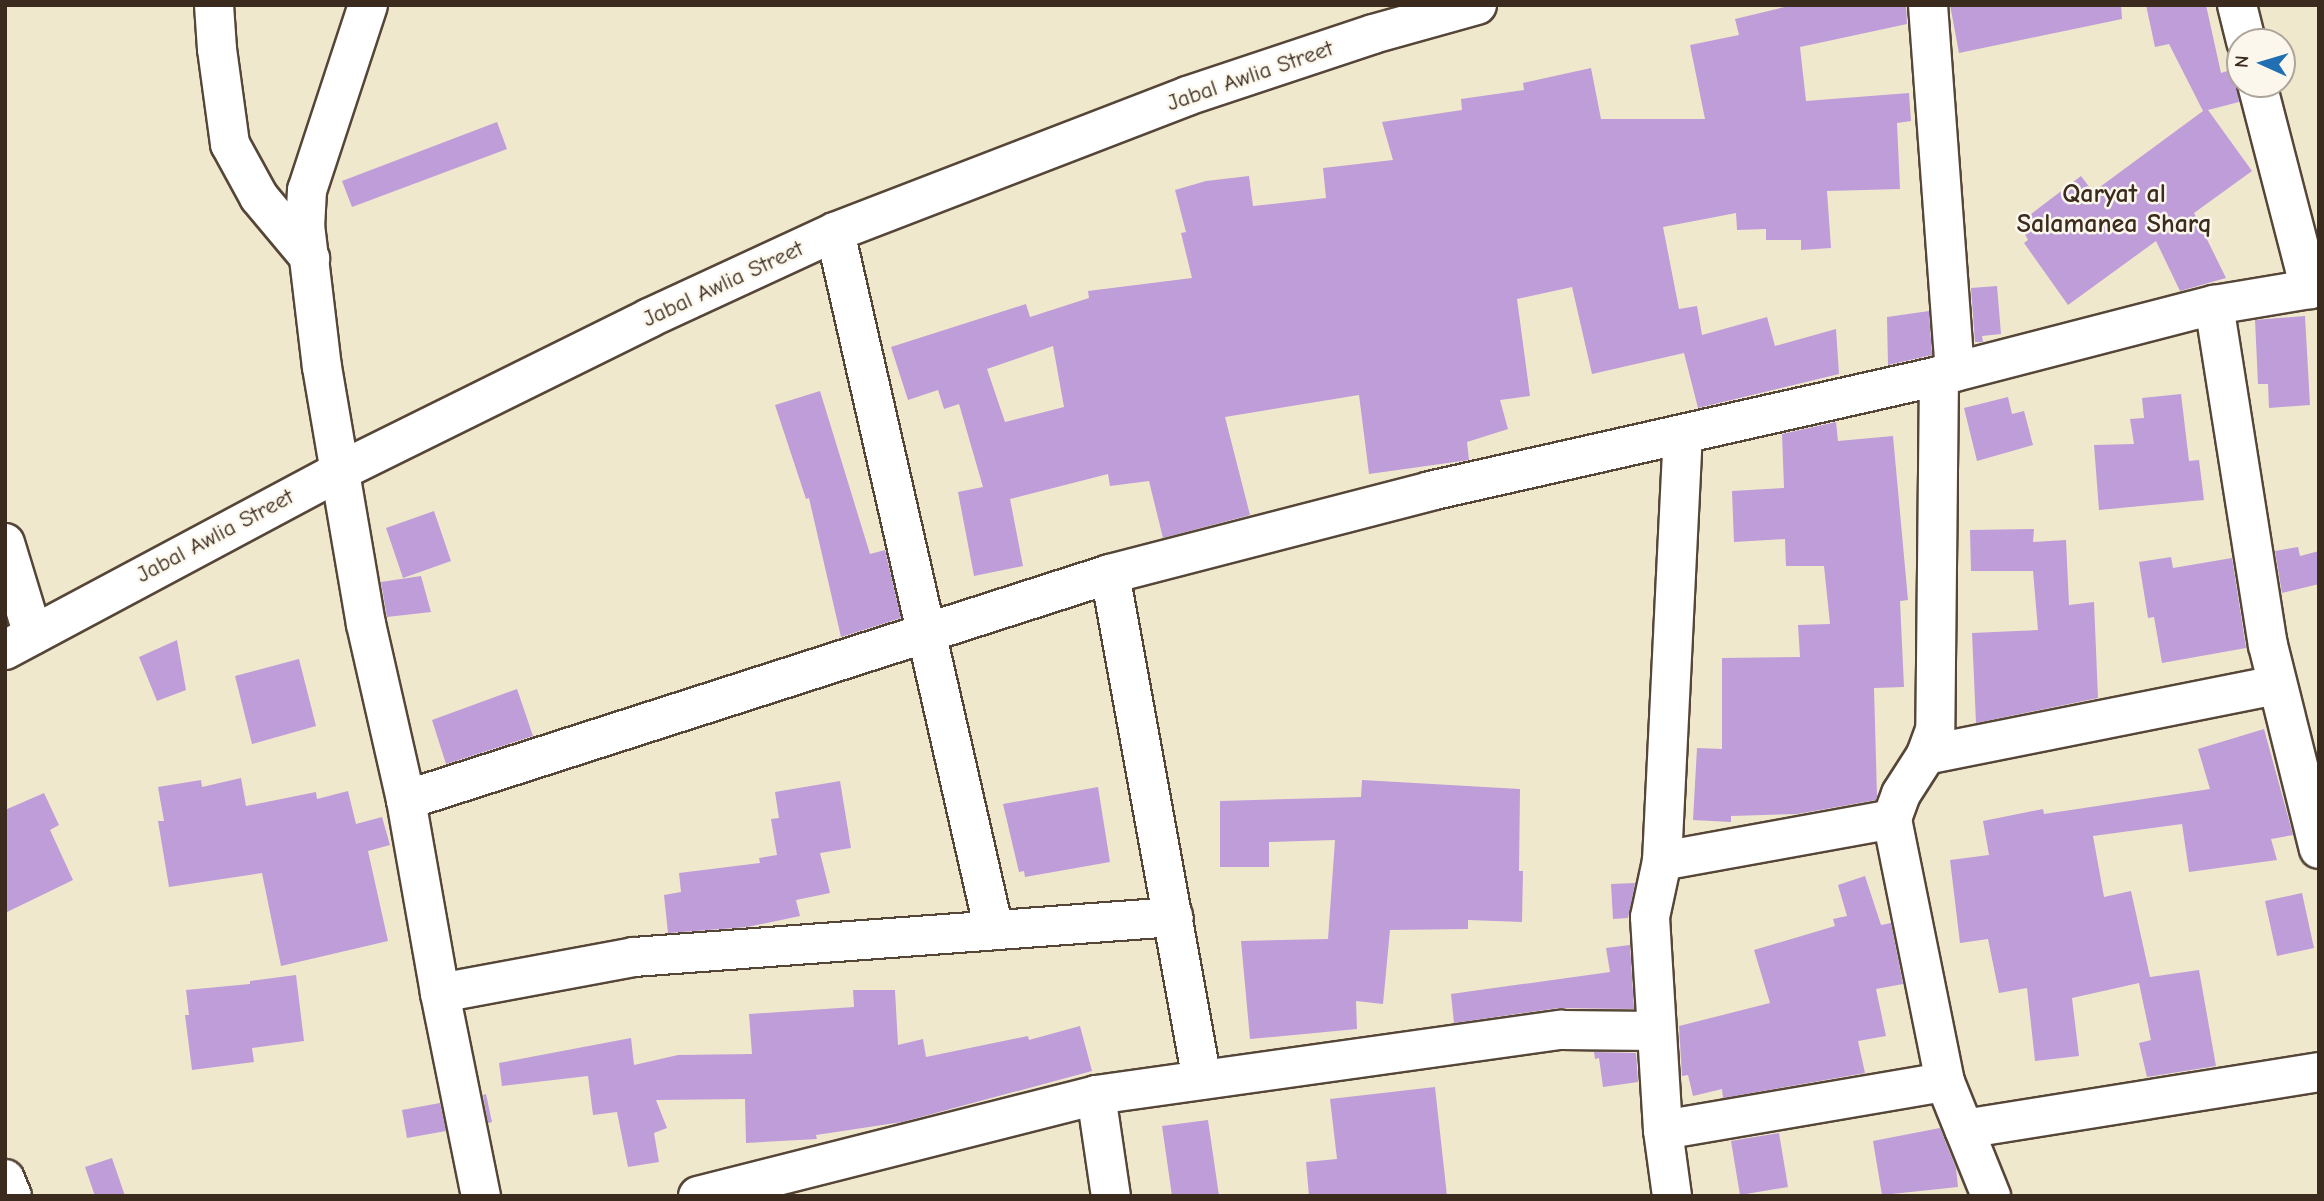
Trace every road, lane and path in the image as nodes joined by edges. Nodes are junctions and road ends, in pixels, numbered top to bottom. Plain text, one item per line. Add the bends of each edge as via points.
1 (215, 5) edge
2 (368, 5) edge
3 (1478, 5) edge
4 (1928, 5) edge
5 (2237, 5) edge
6 (2243, 28) edge
7 (2261, 98) edge
8 (835, 232) junction
9 (310, 258) junction
10 (2314, 289) edge
11 (2214, 305) junction
12 (1947, 374) junction
13 (1683, 436) junction
14 (342, 470) junction
15 (5, 543) edge
16 (1110, 574) junction
17 (926, 635) junction
18 (19, 643) edge
19 (2277, 685) junction
20 (1926, 755) junction
21 (406, 800) junction
22 (1892, 819) junction
23 (2319, 849) edge
24 (1662, 861) junction
25 (1174, 918) junction
26 (994, 930) junction
27 (440, 993) junction
28 (1655, 1031) junction
29 (2319, 1072) edge
30 (1202, 1080) junction
31 (1945, 1082) junction
32 (1096, 1096) junction
33 (1964, 1129) junction
34 (1663, 1130) junction
35 (5, 1179) edge
36 (12, 1196) edge
37 (481, 1196) edge
38 (698, 1196) edge
39 (1111, 1196) edge
40 (1672, 1196) edge
41 (1991, 1196) edge

1 - 9 main road via 230,144 259,197
2 - 9 main road via 307,190 305,225
3 - 8 main road, Jabal Awlia Street via 1373,34 1187,96
4 - 12 main road
5 - 6 main road
7 - 10 main road
8 - 14 main road, Jabal Awlia Street
8 - 17 main road
9 - 14 main road via 322,368
10 - 11 main road
11 - 12 main road
11 - 19 main road
12 - 13 main road
12 - 20 main road via 1936,716
13 - 16 main road via 1430,491
13 - 24 main road
14 - 18 main road, Jabal Awlia Street
14 - 21 main road via 366,624
15 - 18 main road
16 - 17 main road
16 - 25 main road
17 - 21 main road
17 - 26 main road
19 - 20 main road
19 - 23 main road
20 - 22 main road via 1901,794
21 - 27 main road
22 - 24 main road
22 - 31 main road
24 - 28 main road via 1650,916
25 - 26 main road
25 - 30 main road
26 - 27 main road via 634,957
27 - 37 main road
28 - 30 main road via 1561,1030
28 - 34 main road
29 - 33 main road
30 - 32 main road
31 - 33 main road
31 - 34 main road
32 - 38 main road
32 - 39 main road
33 - 41 main road
34 - 40 main road
35 - 36 main road

